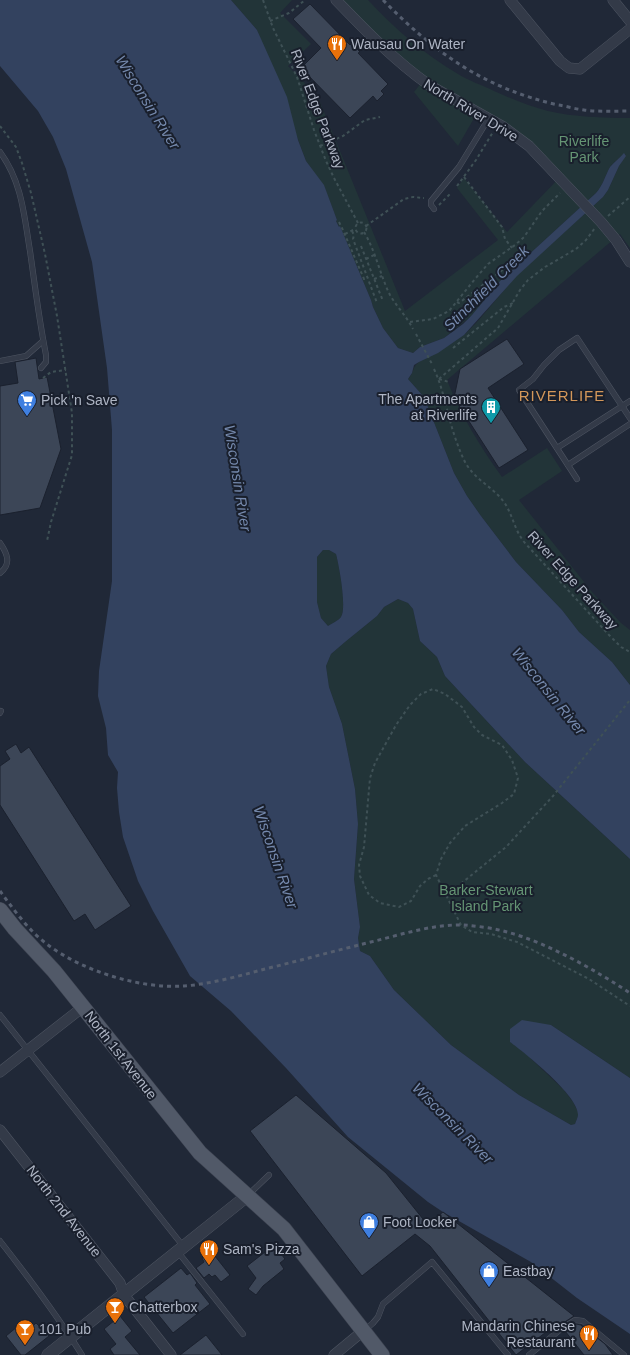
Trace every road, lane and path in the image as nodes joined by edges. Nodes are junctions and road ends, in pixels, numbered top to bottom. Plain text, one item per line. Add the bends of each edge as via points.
1 (263, 0) edge
2 (305, 0) edge
3 (336, 0) edge
4 (510, 0) edge
5 (613, 0) edge
6 (270, 21) junction
7 (630, 21) edge
8 (630, 29) edge
9 (380, 117) dead end
10 (489, 118) junction
11 (0, 126) edge
12 (493, 131) dead end
13 (320, 146) junction
14 (0, 152) edge
15 (464, 177) junction
16 (457, 186) dead end
17 (561, 192) dead end
18 (450, 194) dead end
19 (630, 197) edge
20 (430, 202) junction
21 (434, 209) joint
22 (600, 220) junction
23 (339, 222) dead end
24 (358, 223) junction
25 (366, 226) junction
26 (356, 229) junction
27 (352, 231) junction
28 (364, 232) junction
29 (345, 234) junction
30 (362, 246) dead end
31 (512, 248) junction
32 (518, 253) dead end
33 (375, 255) junction
34 (366, 259) junction
35 (630, 260) edge
36 (383, 276) junction
37 (368, 277) junction
38 (374, 279) junction
39 (383, 300) dead end
40 (457, 302) junction
41 (377, 303) dead end
42 (513, 303) junction
43 (410, 322) junction
44 (414, 329) dead end
45 (416, 334) dead end
46 (43, 341) junction
47 (453, 348) dead end
48 (0, 361) edge
49 (432, 364) dead end
50 (41, 368) dead end
51 (434, 369) dead end
52 (66, 370) junction
53 (43, 378) dead end
54 (439, 379) junction
55 (449, 382) dead end
56 (630, 401) edge
57 (622, 406) junction
58 (630, 418) edge
59 (630, 424) edge
60 (557, 448) junction
61 (568, 465) junction
62 (577, 479) dead end
63 (47, 541) dead end
64 (0, 543) edge
65 (0, 573) edge
66 (630, 652) edge
67 (630, 700) edge
68 (436, 875) junction
69 (447, 895) junction
70 (0, 910) edge
71 (630, 1006) edge
72 (83, 1007) junction
73 (0, 1015) edge
74 (28, 1050) junction
75 (0, 1072) edge
76 (0, 1130) edge
77 (269, 1175) dead end
78 (247, 1196) junction
79 (0, 1241) edge
80 (181, 1250) junction
81 (124, 1295) junction
82 (363, 1331) junction
83 (243, 1334) dead end
84 (70, 1338) junction
85 (48, 1355) edge
86 (82, 1355) edge
87 (171, 1355) edge
88 (334, 1355) edge
89 (382, 1355) edge
90 (508, 1355) edge
91 (529, 1355) edge
92 (624, 1355) edge

1 - 6 path, River Edge Parkway
2 - 6 path via 289,13
3 - 10 street, North River Drive via 394,57 429,86
4 - 8 street via 569,68 580,69
5 - 7 street
6 - 13 path, River Edge Parkway via 298,77
9 - 13 path via 365,120 343,136
10 - 20 lane via 459,167
10 - 22 street, North River Drive via 529,146
11 - 52 path via 16,147 31,193
12 - 15 path
13 - 24 path, River Edge Parkway
14 - 46 lane via 16,179 23,206
15 - 16 path
15 - 31 path via 503,228 505,239
17 - 31 path via 546,206 528,232
18 - 21 path
19 - 22 path
20 - 21 lane
20 - 25 path via 420,197 406,198
22 - 35 street, North River Drive
22 - 42 path via 580,246 541,269 528,280
23 - 29 path
24 - 25 path via 362,222
24 - 26 path
25 - 28 path
26 - 27 path
26 - 28 path via 359,233
27 - 29 path
27 - 37 path
28 - 33 path
29 - 37 path via 364,279
30 - 34 path
31 - 40 path via 488,264
32 - 40 path via 521,256 460,303
33 - 34 path
33 - 36 path
34 - 38 path
36 - 38 path
36 - 43 path via 390,296
37 - 41 path
38 - 39 path
40 - 43 path via 449,311 439,316
42 - 47 path via 504,307
42 - 54 path via 495,332
43 - 44 path
45 - 49 path
46 - 48 lane via 26,356
46 - 50 lane via 46,358
51 - 54 path, River Edge Parkway
52 - 53 path via 51,372
52 - 63 path via 73,418 72,455
54 - 55 path
54 - 66 path, River Edge Parkway via 453,432 471,471 504,503 525,543 609,635
56 - 57 lane
57 - 58 lane
57 - 60 lane
57 - 60 lane via 577,338 565,345 533,380 519,390
59 - 61 lane
60 - 61 lane
61 - 62 lane
64 - 65 lane via 6,552 7,564
67 - 69 path via 553,796 506,847
68 - 68 path via 450,843 465,826 514,794 518,778 512,760 502,745 482,735 462,707 446,694 433,689 421,694 410,705 376,763 370,778 364,847 359,865 360,876 369,895 380,903 399,907 412,901 420,886
68 - 69 path
69 - 71 path via 461,925 472,932 491,934 517,942 588,979
70 - 72 main road, North 1st Avenue
72 - 74 street
72 - 78 main road, North 1st Avenue via 200,1154
73 - 74 lane
74 - 75 street
74 - 80 lane
76 - 81 street, North 2nd Avenue via 120,1283
77 - 78 lane
78 - 80 street
78 - 82 main road, North 1st Avenue via 284,1229
79 - 84 lane
80 - 81 street
80 - 83 lane
81 - 84 street
81 - 87 street, North 2nd Avenue
82 - 88 street
82 - 89 main road, North 1st Avenue
82 - 90 lane via 378,1317 383,1304 432,1262
84 - 85 street
84 - 86 lane
91 - 92 lane via 575,1320 583,1321

